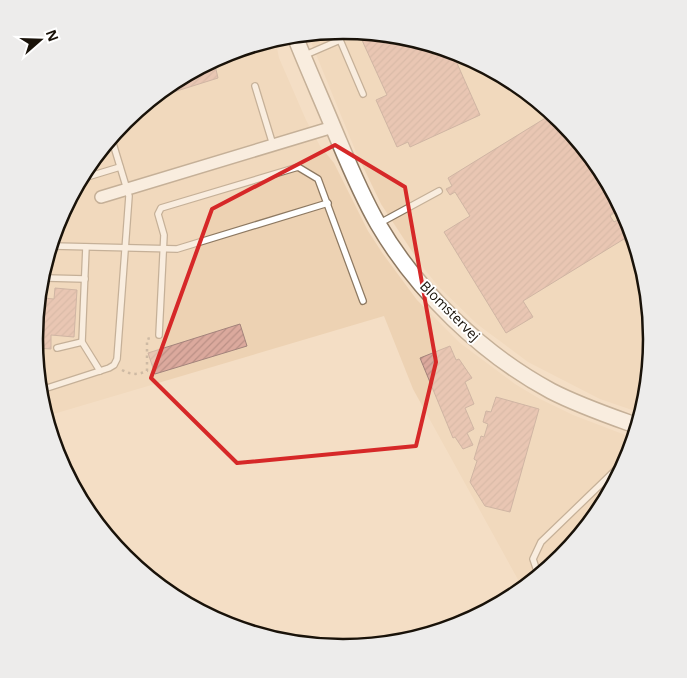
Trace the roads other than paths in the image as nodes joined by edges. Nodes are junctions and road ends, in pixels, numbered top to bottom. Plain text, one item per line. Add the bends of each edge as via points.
1 (340, 40) joint
2 (297, 42) edge
3 (303, 56) junction
4 (255, 86) dead end
5 (364, 94) dead end
6 (333, 127) junction
7 (273, 145) junction
8 (114, 146) edge
9 (120, 167) junction
10 (92, 176) edge
11 (127, 189) junction
12 (439, 191) dead end
13 (102, 196) dead end
14 (328, 203) junction
15 (378, 224) junction
16 (58, 246) edge
17 (86, 247) junction
18 (125, 248) junction
19 (164, 250) junction
20 (49, 278) edge
21 (84, 280) junction
22 (363, 301) dead end
23 (159, 335) road end
24 (82, 342) junction
25 (57, 348) dead end
26 (100, 371) junction
27 (47, 388) edge
28 (632, 424) edge
29 (613, 473) edge
30 (536, 569) edge

1 - 3 lane
1 - 5 lane
2 - 3 street, Blomstervej
3 - 6 street, Blomstervej
4 - 7 lane
6 - 7 street
6 - 15 street, Blomstervej
7 - 11 street
8 - 9 lane
9 - 10 lane
9 - 11 lane
11 - 13 street
11 - 18 lane
12 - 15 lane
14 - 19 lane via 177,249
14 - 19 lane via 318,179 298,167 161,208 158,214
14 - 22 lane
15 - 28 street, Blomstervej via 411,273 470,334 551,391
16 - 17 lane
17 - 18 lane
17 - 21 lane
18 - 19 lane
18 - 26 lane via 117,359 114,365
19 - 23 lane
20 - 21 lane
21 - 24 lane
24 - 25 lane
24 - 26 lane
26 - 27 lane
29 - 30 lane via 540,542 533,559

